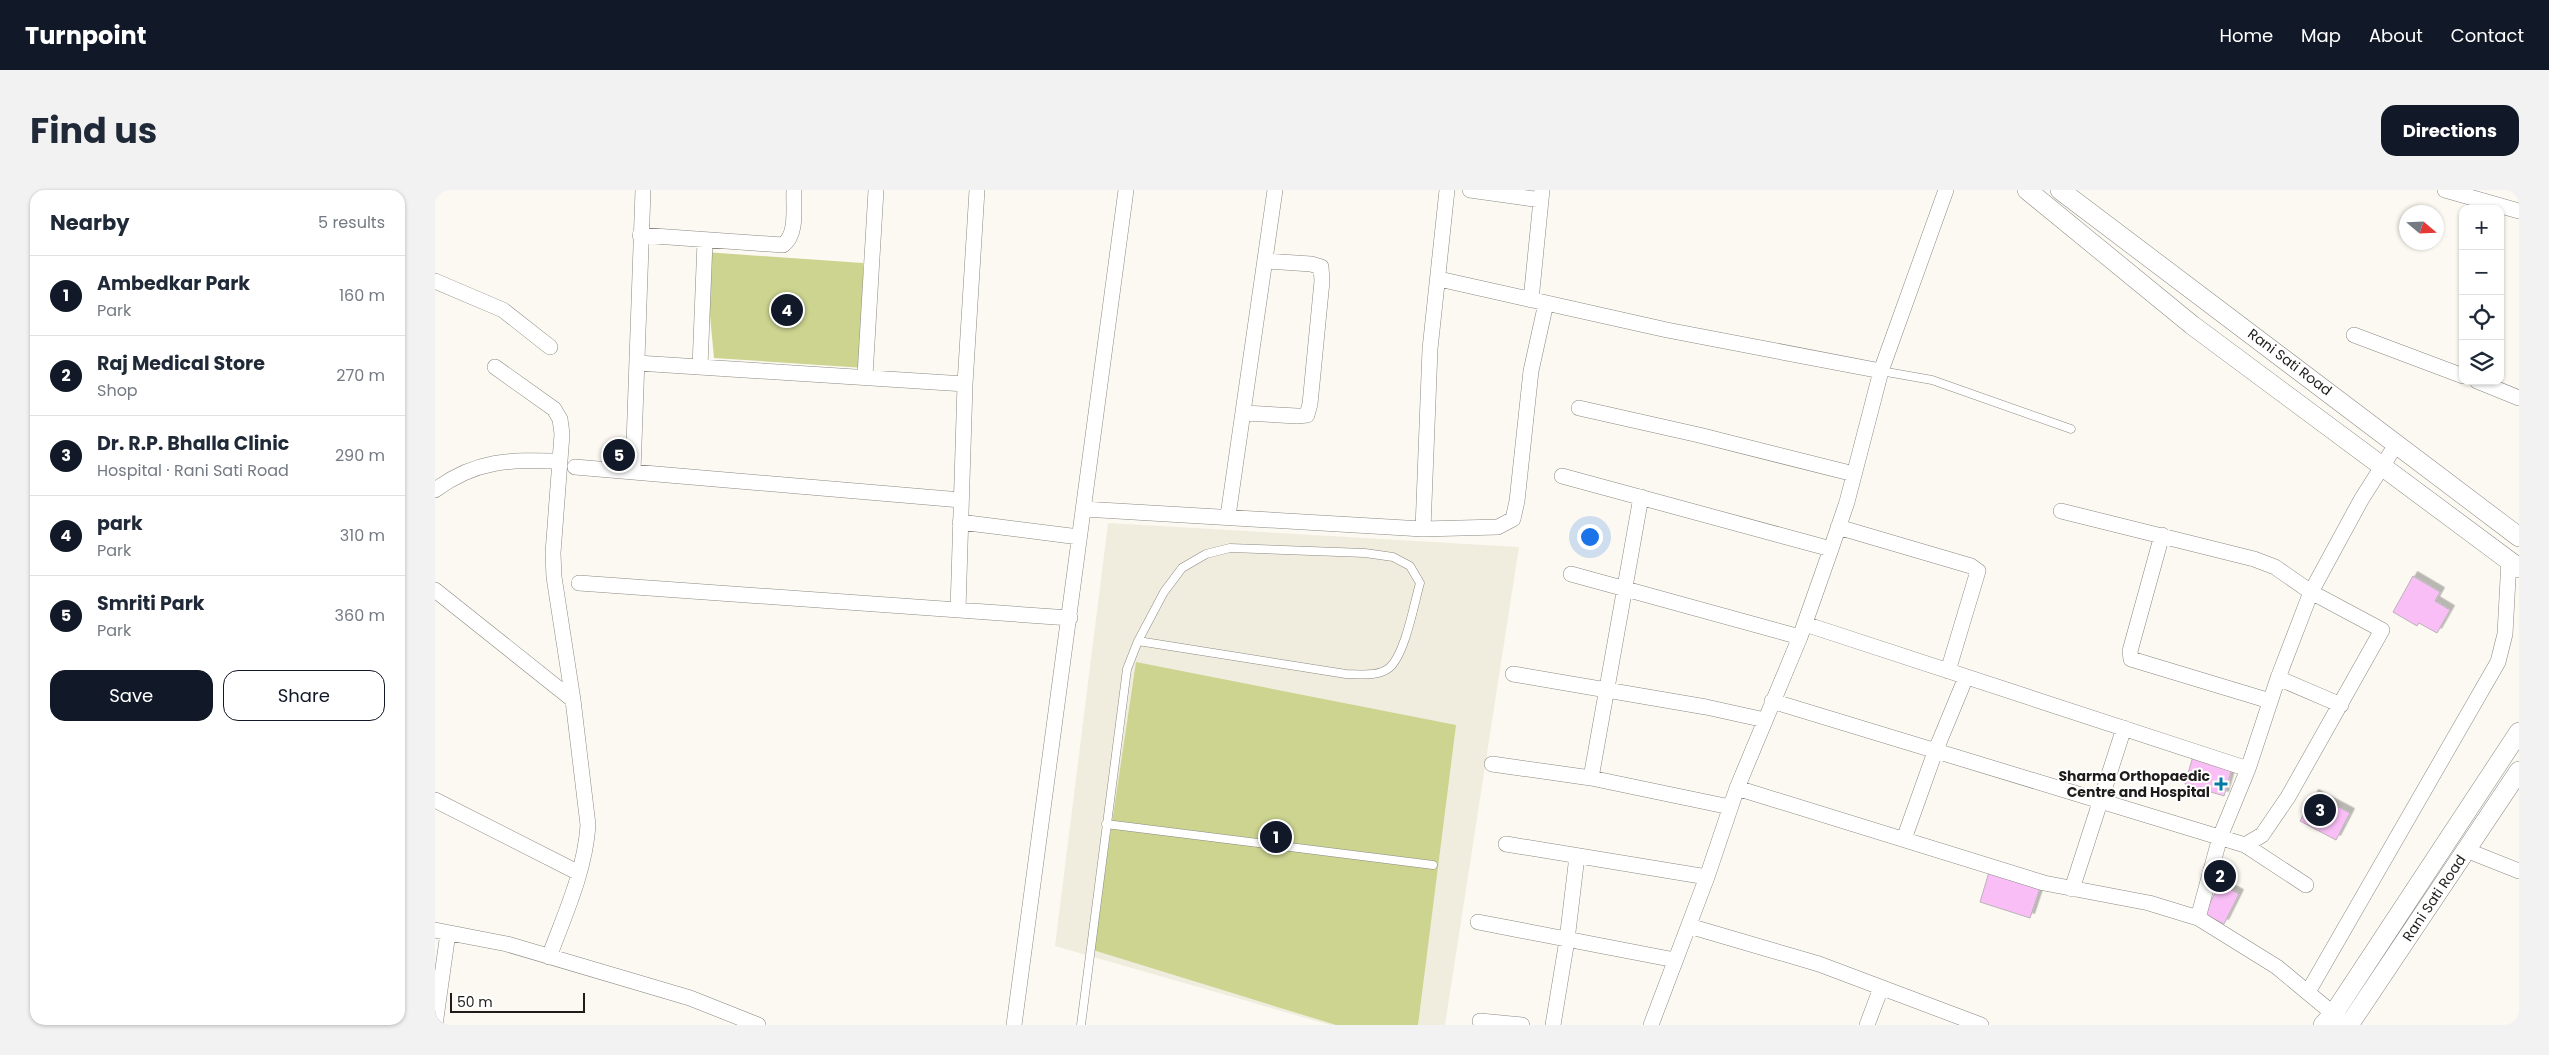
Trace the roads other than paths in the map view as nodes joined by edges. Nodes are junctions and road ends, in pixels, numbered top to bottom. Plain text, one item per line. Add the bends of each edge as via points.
1 (643, 190) edge
2 (794, 190) edge
3 (876, 190) edge
4 (977, 190) edge
5 (1126, 190) edge
6 (1275, 190) edge
7 (1447, 190) edge
8 (1470, 190) edge
9 (1946, 190) edge
10 (2027, 190) edge
11 (2060, 190) edge
12 (2445, 190) edge
13 (1542, 195) edge
14 (2519, 211) edge
15 (640, 235) junction
16 (705, 241) junction
17 (1266, 261) junction
18 (1439, 279) junction
19 (435, 281) edge
20 (1538, 301) junction
21 (2354, 335) dead end
22 (550, 347) dead end
23 (637, 363) junction
24 (495, 367) dead end
25 (700, 367) junction
26 (1881, 370) junction
27 (2459, 374) edge
28 (865, 376) junction
29 (965, 384) junction
30 (2487, 385) edge
31 (2519, 398) edge
32 (1579, 408) dead end
33 (1244, 413) junction
34 (2071, 429) dead end
35 (2397, 443) junction
36 (559, 461) junction
37 (2384, 466) junction
38 (575, 467) dead end
39 (633, 472) junction
40 (1855, 474) junction
41 (1562, 476) dead end
42 (435, 490) edge
43 (1641, 497) junction
44 (961, 500) junction
45 (1083, 509) junction
46 (2061, 511) dead end
47 (1228, 516) junction
48 (960, 522) junction
49 (1838, 527) junction
50 (1423, 529) junction
51 (2162, 535) junction
52 (1079, 537) junction
53 (2519, 537) edge
54 (1831, 550) junction
55 (2514, 564) edge
56 (1571, 574) dead end
57 (579, 582) dead end
58 (1623, 588) junction
59 (435, 590) edge
60 (2311, 592) junction
61 (958, 610) junction
62 (1069, 618) junction
63 (1802, 630) junction
64 (1138, 641) junction
65 (1948, 671) junction
66 (1513, 674) dead end
67 (1966, 677) junction
68 (2278, 678) junction
69 (1606, 688) junction
70 (573, 700) junction
71 (1772, 701) junction
72 (2270, 701) junction
73 (2341, 705) junction
74 (1765, 720) junction
75 (2124, 728) junction
76 (2519, 732) edge
77 (1935, 752) junction
78 (1492, 764) dead end
79 (2248, 769) junction
80 (2519, 771) edge
81 (1591, 778) junction
82 (1737, 788) junction
83 (435, 800) edge
84 (2100, 801) junction
85 (1730, 807) junction
86 (1106, 824) junction
87 (2220, 837) junction
88 (1904, 839) junction
89 (1507, 844) dead end
90 (2245, 845) junction
91 (2466, 850) junction
92 (1577, 856) junction
93 (1433, 865) dead end
94 (2519, 871) edge
95 (579, 874) junction
96 (1707, 877) junction
97 (2306, 885) dead end
98 (2072, 889) junction
99 (2199, 918) junction
100 (1478, 922) dead end
101 (1689, 926) junction
102 (441, 932) edge
103 (1567, 940) junction
104 (549, 957) junction
105 (1675, 960) junction
106 (1881, 988) junction
107 (2308, 992) junction
108 (734, 1020) edge
109 (1480, 1021) dead end
110 (2338, 1022) edge
111 (435, 1025) edge
112 (758, 1025) edge
113 (1014, 1025) edge
114 (1082, 1025) edge
115 (1522, 1025) edge
116 (1553, 1025) edge
117 (1651, 1025) edge
118 (1867, 1025) edge
119 (1981, 1025) edge

1 - 15 street
2 - 16 street via 792,233 783,245
3 - 28 street
4 - 29 street
5 - 45 street
6 - 17 street
7 - 18 street
8 - 13 street
9 - 26 street
10 - 37 street via 2193,325
11 - 35 street, Rani Sati Road
12 - 14 street
13 - 20 street
15 - 16 street
15 - 23 street
16 - 25 street
17 - 33 street
17 - 33 street via 1321,267 1311,404 1307,415
18 - 20 street
18 - 50 street via 1429,366
19 - 22 street via 503,310
20 - 26 street via 1667,330
20 - 50 street via 1513,518 1498,526
21 - 27 street
23 - 25 street
23 - 39 street
24 - 36 street via 554,409 560,420
25 - 28 street via 791,375
26 - 34 lane via 1932,380
26 - 40 street
28 - 29 street
29 - 44 street
30 - 31 street
32 - 40 street
33 - 47 street
35 - 37 street
35 - 53 street, Rani Sati Road
36 - 42 street via 511,460 486,464 465,471
36 - 70 street via 554,577
37 - 55 street
37 - 60 street via 2361,500
38 - 39 street
39 - 44 street
40 - 49 street
41 - 43 street
43 - 54 street
43 - 58 street
44 - 48 street
45 - 47 street
45 - 52 street
46 - 51 street
47 - 50 street
48 - 52 street
48 - 61 street
49 - 54 street
49 - 65 street via 1971,566 1978,571
51 - 60 street via 2254,559 2275,568
51 - 72 street via 2130,651 2131,659
52 - 62 street
54 - 63 street
55 - 107 street via 2498,662
56 - 58 street
57 - 61 street
58 - 63 street
58 - 69 street
59 - 70 street
60 - 68 street
60 - 73 street via 2382,630
61 - 62 street
62 - 113 street
63 - 65 street
63 - 71 street
64 - 64 lane via 1163,592 1182,568 1206,554 1230,548 1393,557 1410,566 1420,583 1399,652 1388,668 1369,674 1346,674
64 - 86 lane via 1127,669
65 - 67 street
66 - 69 street
67 - 75 street
67 - 77 street
68 - 72 street
68 - 73 street
69 - 74 street
69 - 81 street
70 - 95 street via 588,825 587,845
71 - 74 street
71 - 77 street
72 - 79 street
73 - 90 street via 2283,805 2262,835
74 - 82 street
75 - 79 street
75 - 84 street
76 - 110 street
77 - 84 street
77 - 88 street
78 - 81 street
79 - 87 street
80 - 91 street, Rani Sati Road
81 - 85 street
82 - 85 street
82 - 88 street
83 - 95 street
84 - 87 street
84 - 98 street
85 - 96 street
86 - 93 lane
86 - 114 lane
87 - 90 street
87 - 99 street
88 - 98 street
89 - 92 street
90 - 97 street
91 - 94 street
91 - 110 street, Rani Sati Road
92 - 96 street
92 - 103 street
95 - 104 street
96 - 101 street
98 - 99 street via 2149,903
99 - 107 street via 2269,962
100 - 103 street
101 - 105 street
101 - 106 street via 1819,964
102 - 104 street via 507,944
102 - 111 street
103 - 105 street
103 - 116 street
104 - 108 street via 690,998
105 - 117 street via 1669,984
106 - 118 street
106 - 119 street
107 - 110 street
108 - 112 street
109 - 115 street

